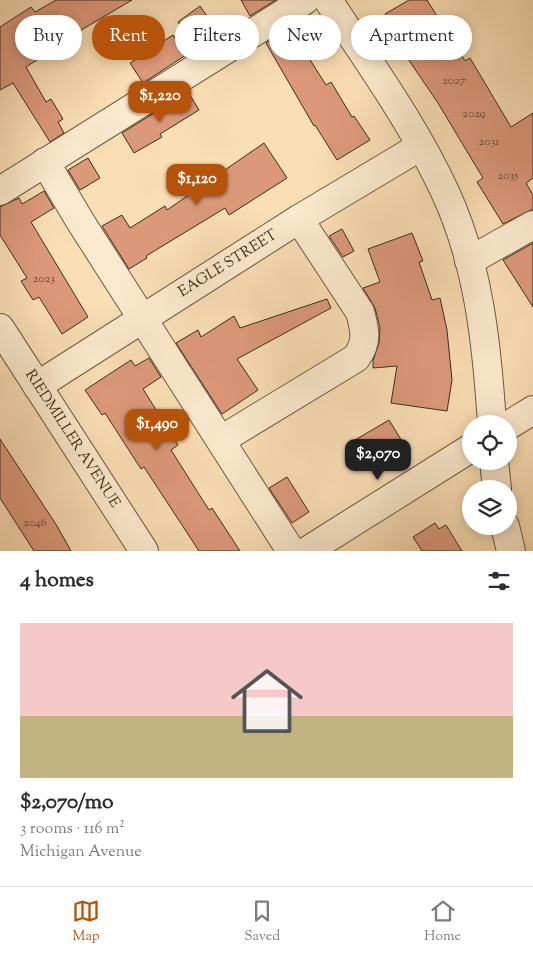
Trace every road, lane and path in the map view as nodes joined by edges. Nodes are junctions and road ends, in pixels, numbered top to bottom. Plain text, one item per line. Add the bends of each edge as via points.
1 (305, 0) edge
2 (328, 0) edge
3 (421, 146) junction
4 (45, 162) junction
5 (0, 191) edge
6 (299, 219) junction
7 (533, 225) edge
8 (469, 261) junction
9 (142, 318) junction
10 (0, 328) edge
11 (37, 386) junction
12 (533, 410) edge
13 (491, 415) edge
14 (517, 420) edge
15 (221, 440) junction
16 (462, 454) edge
17 (507, 535) edge
18 (144, 551) edge
19 (291, 551) edge
20 (307, 551) edge
21 (511, 551) edge

1 - 4 street
2 - 3 street
3 - 6 street, EAGLE STREET
3 - 8 street via 447,196
4 - 5 street
4 - 9 street
6 - 9 street, EAGLE STREET
6 - 15 street via 360,312 365,330 363,348 356,358
7 - 8 street
8 - 13 street via 481,307
9 - 11 street, EAGLE STREET
9 - 15 street
10 - 11 street, RIEDMILLER AVENUE
11 - 18 street, RIEDMILLER AVENUE
12 - 14 street
15 - 19 street
16 - 20 street
17 - 21 street

